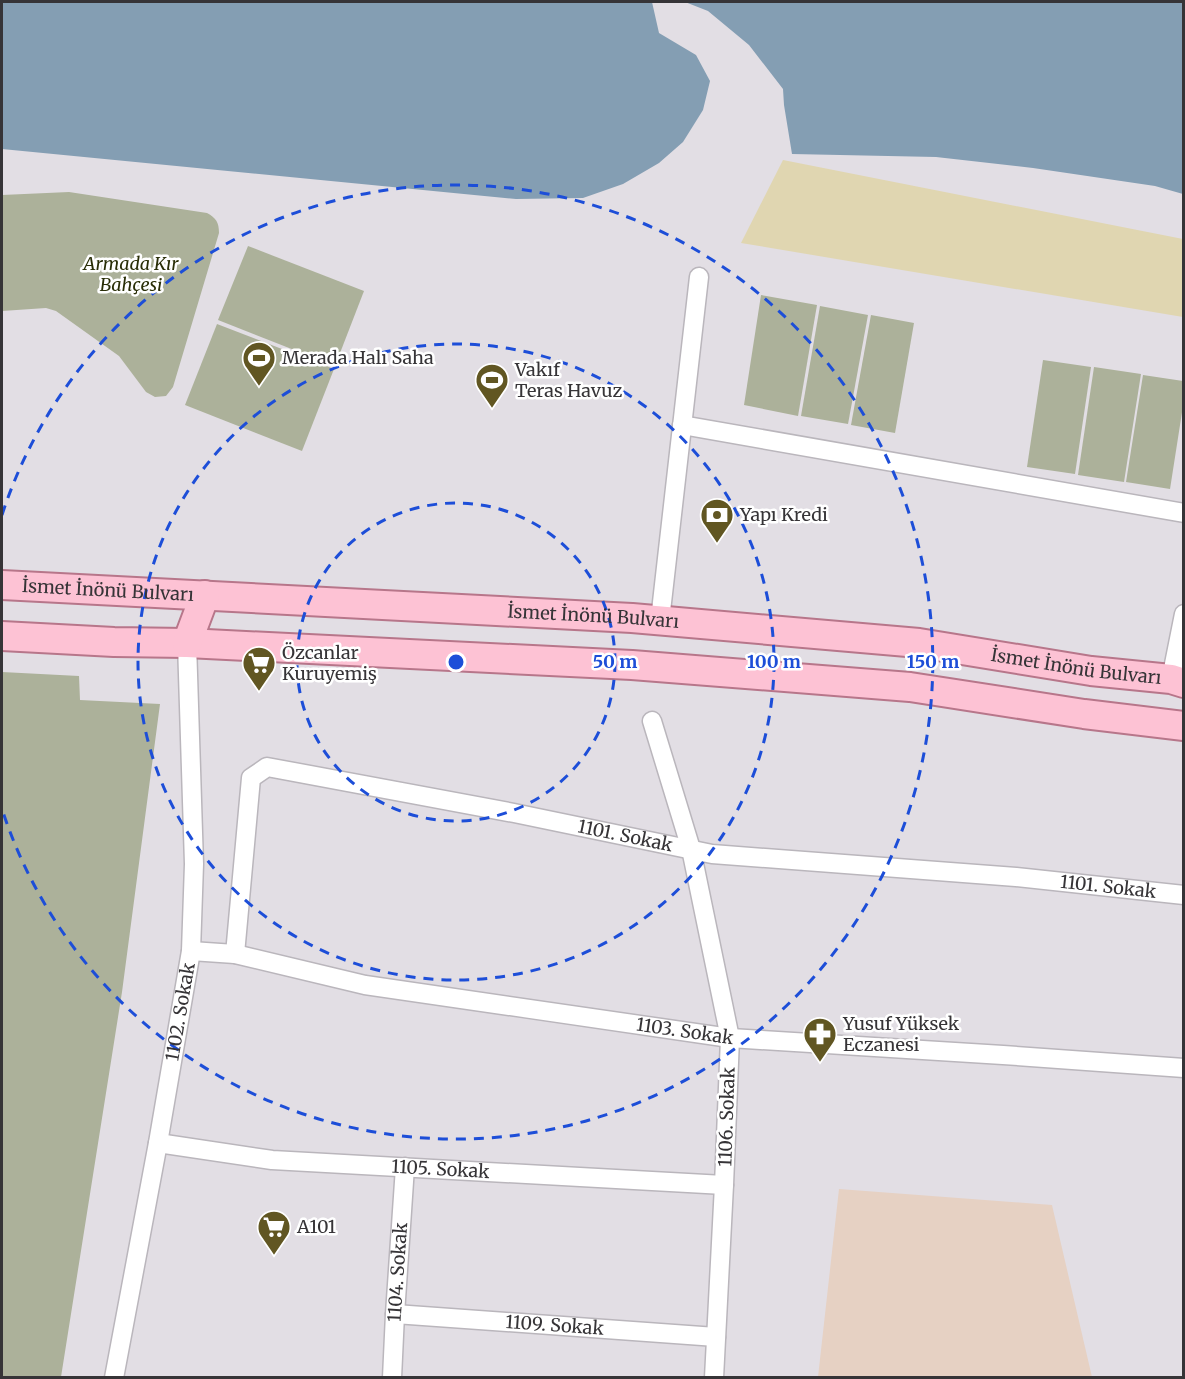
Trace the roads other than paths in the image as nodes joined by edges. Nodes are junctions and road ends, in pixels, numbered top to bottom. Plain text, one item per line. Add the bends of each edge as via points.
1 (699, 277) dead end
2 (682, 425) junction
3 (1184, 513) edge
4 (2, 585) edge
5 (205, 595) junction
6 (1184, 614) edge
7 (660, 620) junction
8 (2, 636) edge
9 (187, 643) junction
10 (1177, 681) edge
11 (652, 722) dead end
12 (1184, 726) edge
13 (692, 849) junction
14 (1184, 895) edge
15 (191, 951) junction
16 (235, 954) junction
17 (730, 1038) junction
18 (1184, 1068) edge
19 (158, 1143) junction
20 (405, 1167) junction
21 (724, 1185) junction
22 (395, 1314) junction
23 (716, 1337) junction
24 (114, 1377) edge
25 (392, 1377) edge
26 (714, 1377) edge

1 - 2 street
2 - 3 street
2 - 7 street
4 - 5 main road, İsmet İnönü Bulvarı
5 - 7 main road, İsmet İnönü Bulvarı
5 - 9 main road
6 - 10 street
7 - 10 main road, İsmet İnönü Bulvarı via 919,643
8 - 9 main road
9 - 12 main road via 632,665 910,687
9 - 15 street, 1102. Sokak via 194,864
11 - 13 street, 1106. Sokak
13 - 14 street, 1101. Sokak via 712,854 1016,877
13 - 16 street, 1101. Sokak via 267,767 251,778
13 - 17 street, 1106. Sokak
15 - 16 street, 1103. Sokak
15 - 19 street, 1102. Sokak
16 - 17 street, 1103. Sokak via 365,985
17 - 18 street, 1103. Sokak
17 - 21 street, 1106. Sokak
19 - 20 street, 1105. Sokak via 272,1160
19 - 24 street, 1102. Sokak
20 - 21 street, 1105. Sokak
20 - 22 street, 1104. Sokak
21 - 23 street, 1106. Sokak
22 - 23 street, 1109. Sokak
22 - 25 street, 1104. Sokak
23 - 26 street, 1106. Sokak

